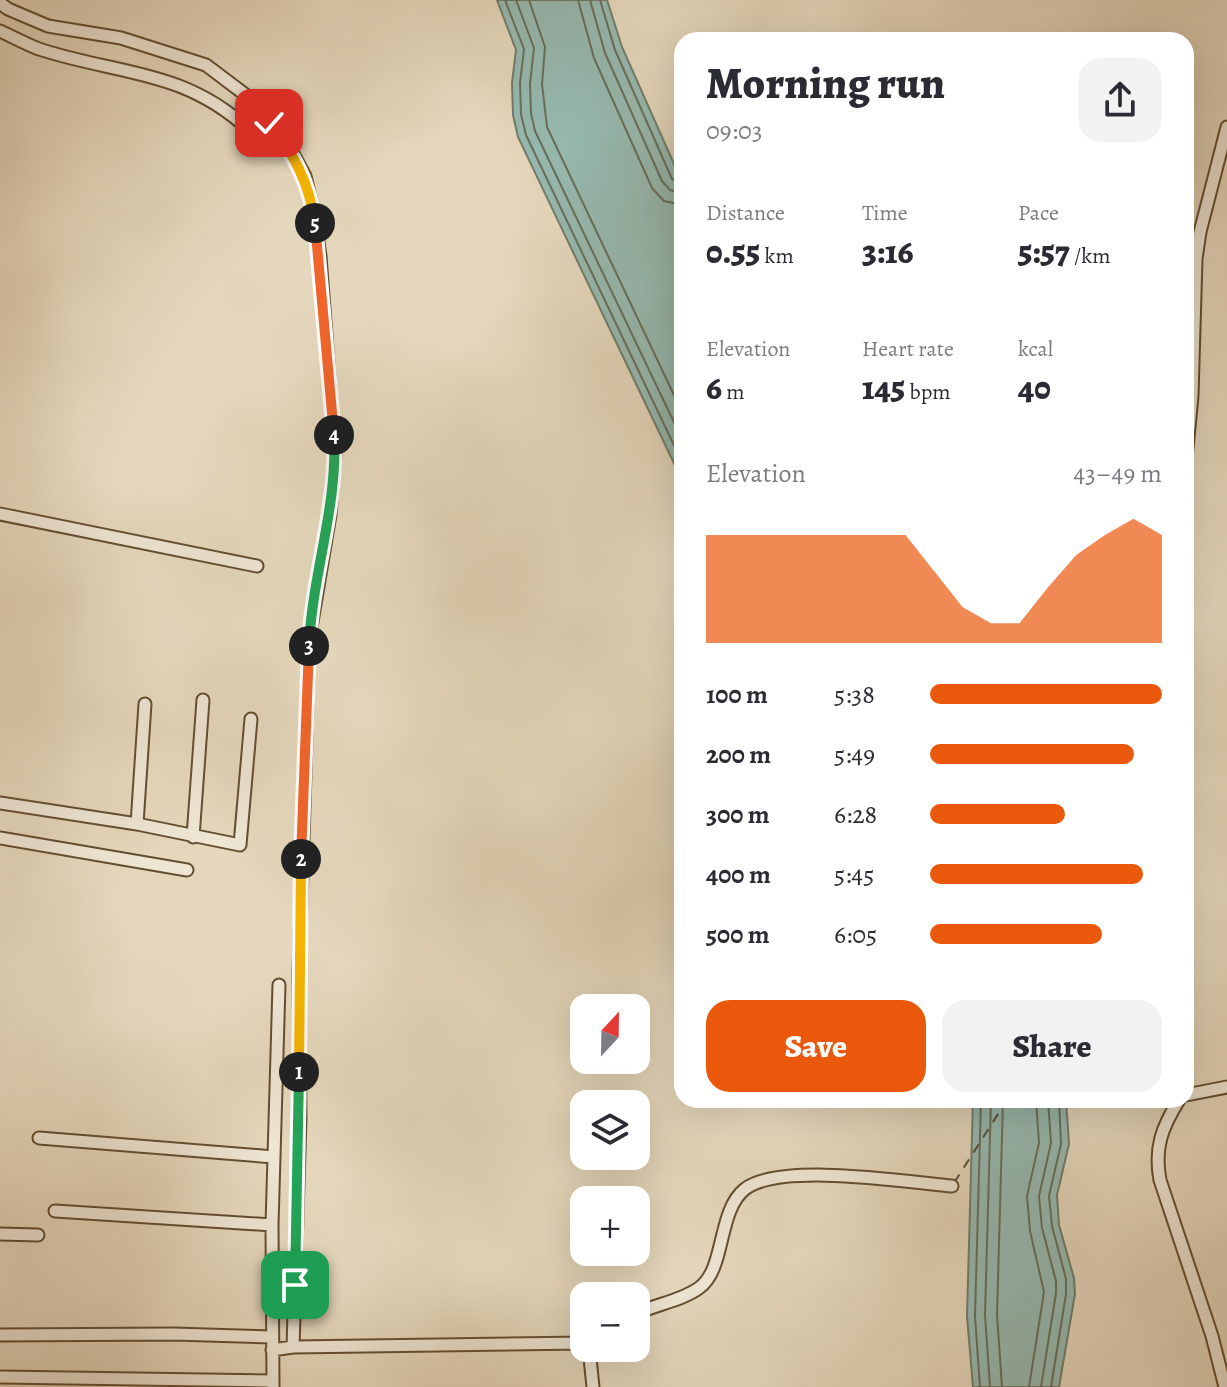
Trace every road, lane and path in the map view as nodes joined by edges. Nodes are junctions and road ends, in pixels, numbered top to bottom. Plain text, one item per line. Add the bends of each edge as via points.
1 (0, 3) edge
2 (0, 31) edge
3 (1227, 127) edge
4 (248, 129) dead end
5 (1194, 328) edge
6 (0, 514) edge
7 (257, 566) dead end
8 (203, 700) dead end
9 (145, 704) dead end
10 (251, 719) dead end
11 (0, 803) edge
12 (137, 824) junction
13 (193, 837) junction
14 (0, 838) edge
15 (187, 870) dead end
16 (279, 985) dead end
17 (1227, 1087) edge
18 (1194, 1093) edge
19 (1175, 1108) edge
20 (39, 1138) dead end
21 (274, 1157) junction
22 (952, 1186) dead end
23 (55, 1211) dead end
24 (272, 1225) junction
25 (0, 1234) edge
26 (38, 1235) dead end
27 (650, 1308) edge
28 (0, 1335) edge
29 (272, 1337) junction
30 (570, 1343) edge
31 (293, 1347) junction
32 (272, 1350) junction
33 (590, 1362) edge
34 (0, 1377) edge
35 (273, 1384) edge
36 (593, 1387) edge
37 (1225, 1387) edge

1 - 31 street via 48,26 121,38 206,65 247,96 291,150 305,176 314,214 335,455 309,640
2 - 4 street via 37,48 163,79 215,101
3 - 5 street via 1200,232
6 - 7 street
8 - 13 street
9 - 12 street
10 - 13 street via 241,843
11 - 12 street
12 - 13 street
14 - 15 street
16 - 21 street
17 - 18 street
19 - 37 street via 1157,1147 1160,1180
20 - 21 street
21 - 24 street
22 - 27 street via 835,1175 756,1183 736,1200 706,1280 692,1292
23 - 24 street
24 - 29 street
25 - 26 street
28 - 29 street
29 - 32 street
30 - 31 street
31 - 32 street
32 - 35 street
33 - 36 street
34 - 35 street

